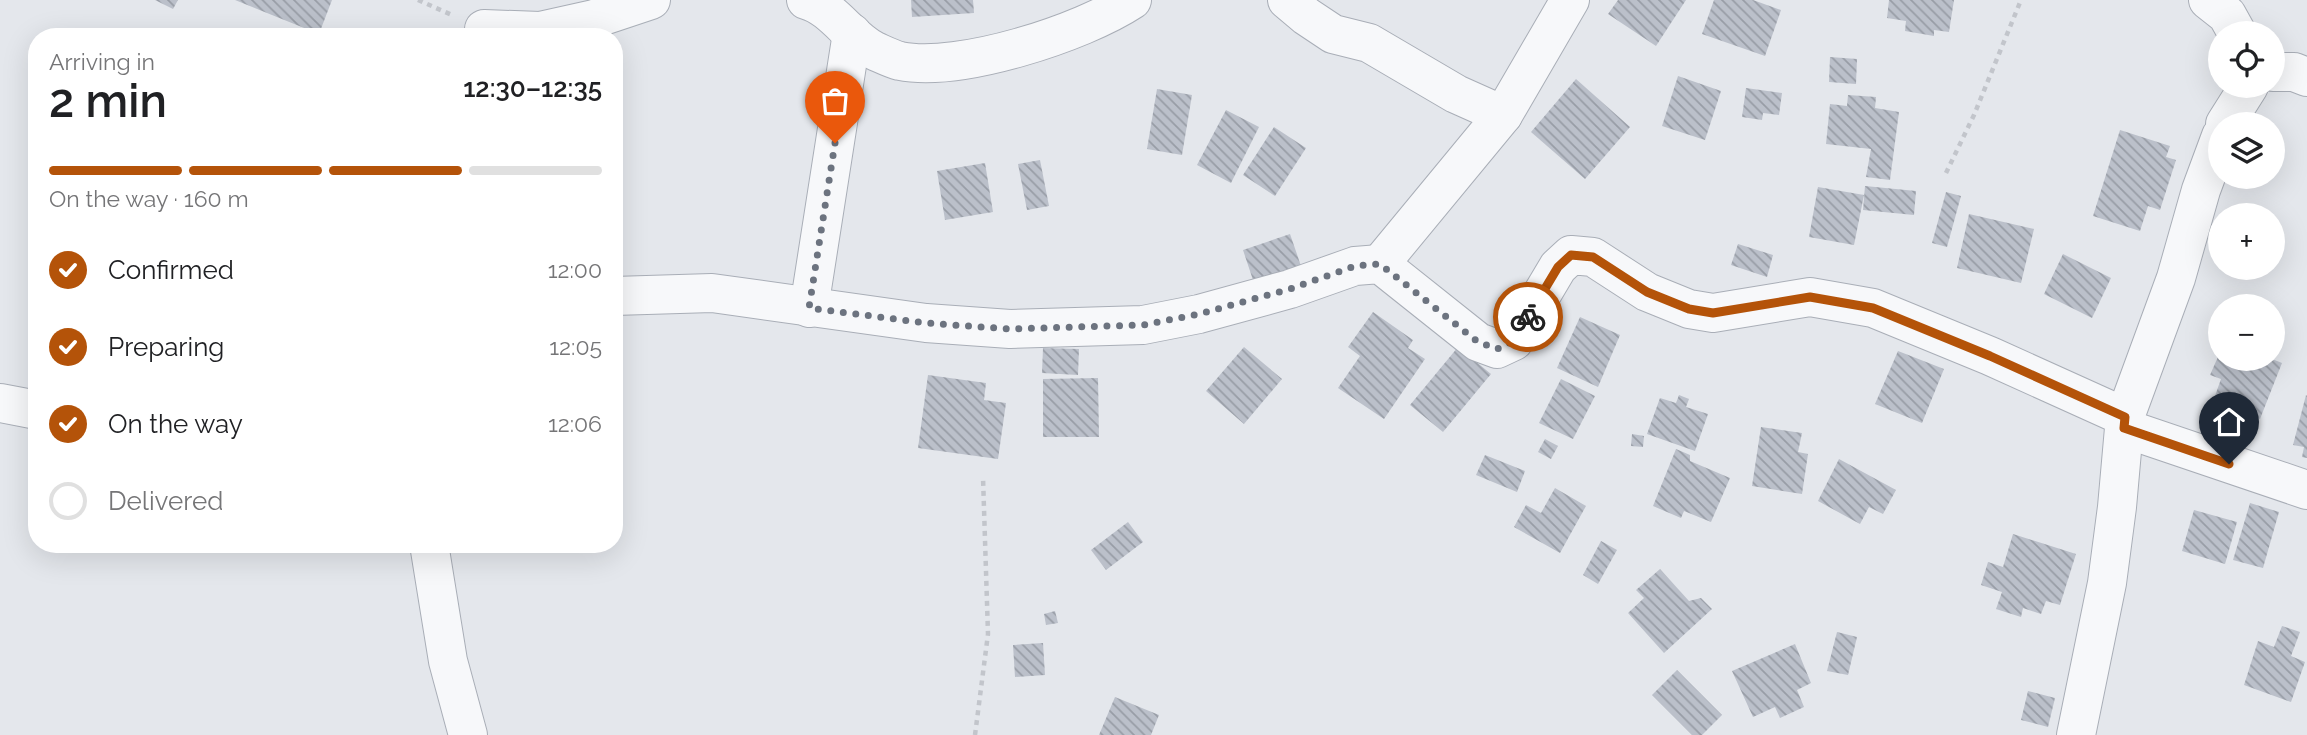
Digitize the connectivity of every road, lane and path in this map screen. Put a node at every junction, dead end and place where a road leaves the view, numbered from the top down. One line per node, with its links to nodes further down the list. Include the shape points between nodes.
1 (651, 0): 11 (street)
2 (806, 0): 12 (street)
3 (1132, 0): 12 (street, via 1061,34 988,55 933,62 899,61 872,50)
4 (1287, 0): 15 (street, via 1334,34 1369,43 1456,94)
5 (1570, 0): 15 (street)
6 (2021, 0): 17 (path)
7 (2208, 0): 8 (street)
8 (2230, 21)
9 (485, 22): 10 (street)
10 (513, 28)
11 (562, 28)
12 (852, 33): 20 (street)
13 (2285, 72): 14 (street)
14 (2307, 77)
15 (1503, 115): 18 (street)
16 (2208, 171): 23 (street)
17 (1946, 173)
18 (1380, 264): 20 (street, via 1355,266 1290,289 1143,325 1010,329); 23 (street, via 1478,342 1497,349 1514,341 1558,267 1571,255 1593,257 1647,292 1689,309 1713,313 1810,297 1873,308 1990,356)
19 (623, 296): 20 (street, via 712,293)
20 (809, 308)
21 (0, 403): 22 (street)
22 (28, 408)
23 (2124, 423): 25 (street); 29 (street, via 2107,583)
24 (983, 477): 28 (path, via 988,634)
25 (2307, 490)
26 (430, 553): 27 (street, via 447,661)
27 (468, 735)
28 (975, 735)
29 (2076, 735)

